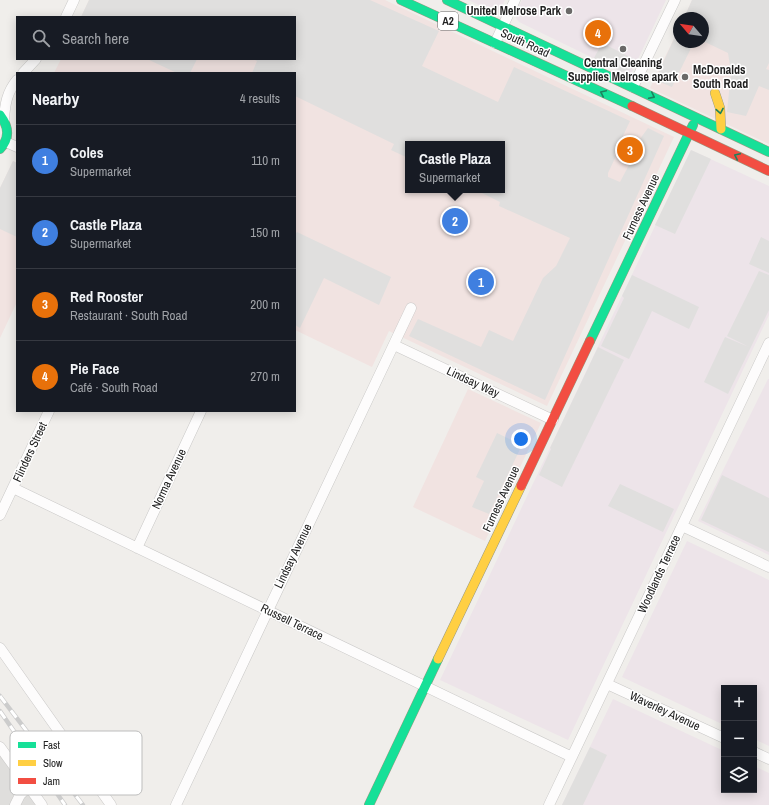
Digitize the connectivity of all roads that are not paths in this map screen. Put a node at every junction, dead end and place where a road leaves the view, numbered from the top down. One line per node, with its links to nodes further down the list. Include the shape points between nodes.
1 (74, 0): 6 (street)
2 (401, 0): 8 (main road, South Road / A2)
3 (447, 0): 7 (main road, South Road / A2)
4 (515, 0): 7 (street)
5 (675, 0): 12 (street)
6 (68, 14)
7 (503, 25): 8 (street); 12 (main road, South Road / A2)
8 (495, 43): 17 (main road, South Road / A2, one-way to 8)
9 (35, 60): 10 (street)
10 (25, 72)
11 (16, 81): 14 (street, via 8,92)
12 (633, 87): 15 (main road, South Road / A2, one-way to 15)
13 (715, 93): 16 (main road, one-way to 16, via 720,108)
14 (2, 117): 18 (main road, via 8,129)
15 (697, 118): 16 (main road, South Road / A2); 17 (main road, Furness Avenue)
16 (721, 129): 20 (main road, South Road / A2)
17 (689, 134): 21 (main road, South Road / A2, one-way to 17); 27 (main road, Furness Avenue)
18 (3, 145): 19 (street)
19 (16, 147)
20 (769, 152)
21 (769, 171)
22 (411, 308): 24 (street, Lindsay Avenue)
23 (769, 344): 31 (street, Woodlands Terrace)
24 (394, 345): 27 (street, Lindsay Way); 34 (street, Lindsay Avenue)
25 (49, 412): 28 (street, Flinders Street)
26 (201, 412): 32 (street, Norma Avenue)
27 (553, 420): 37 (main road, Furness Avenue)
28 (13, 488): 29 (street, Flinders Street); 32 (street, Russell Terrace)
29 (3, 503): 30 (street, Flinders Street)
30 (0, 515)
31 (682, 526): 33 (street); 36 (street, Woodlands Terrace)
32 (137, 548): 34 (street, Russell Terrace)
33 (769, 567)
34 (267, 610): 37 (street, Russell Terrace); 51 (street, Lindsay Avenue)
35 (0, 648): 38 (street)
36 (607, 684): 39 (street, Waverley Avenue); 42 (street, Woodlands Terrace)
37 (425, 687): 42 (street, Russell Terrace); 52 (main road, Furness Avenue)
38 (59, 731)
39 (721, 737)
40 (0, 747): 44 (street)
41 (757, 753): 43 (street)
42 (572, 757): 53 (street, Woodlands Terrace)
43 (769, 759)
44 (10, 760)
45 (20, 795): 48 (street)
46 (35, 795): 49 (street)
47 (104, 795): 50 (street)
48 (15, 805)
49 (42, 805)
50 (111, 805)
51 (176, 805)
52 (369, 805)
53 (549, 805)

